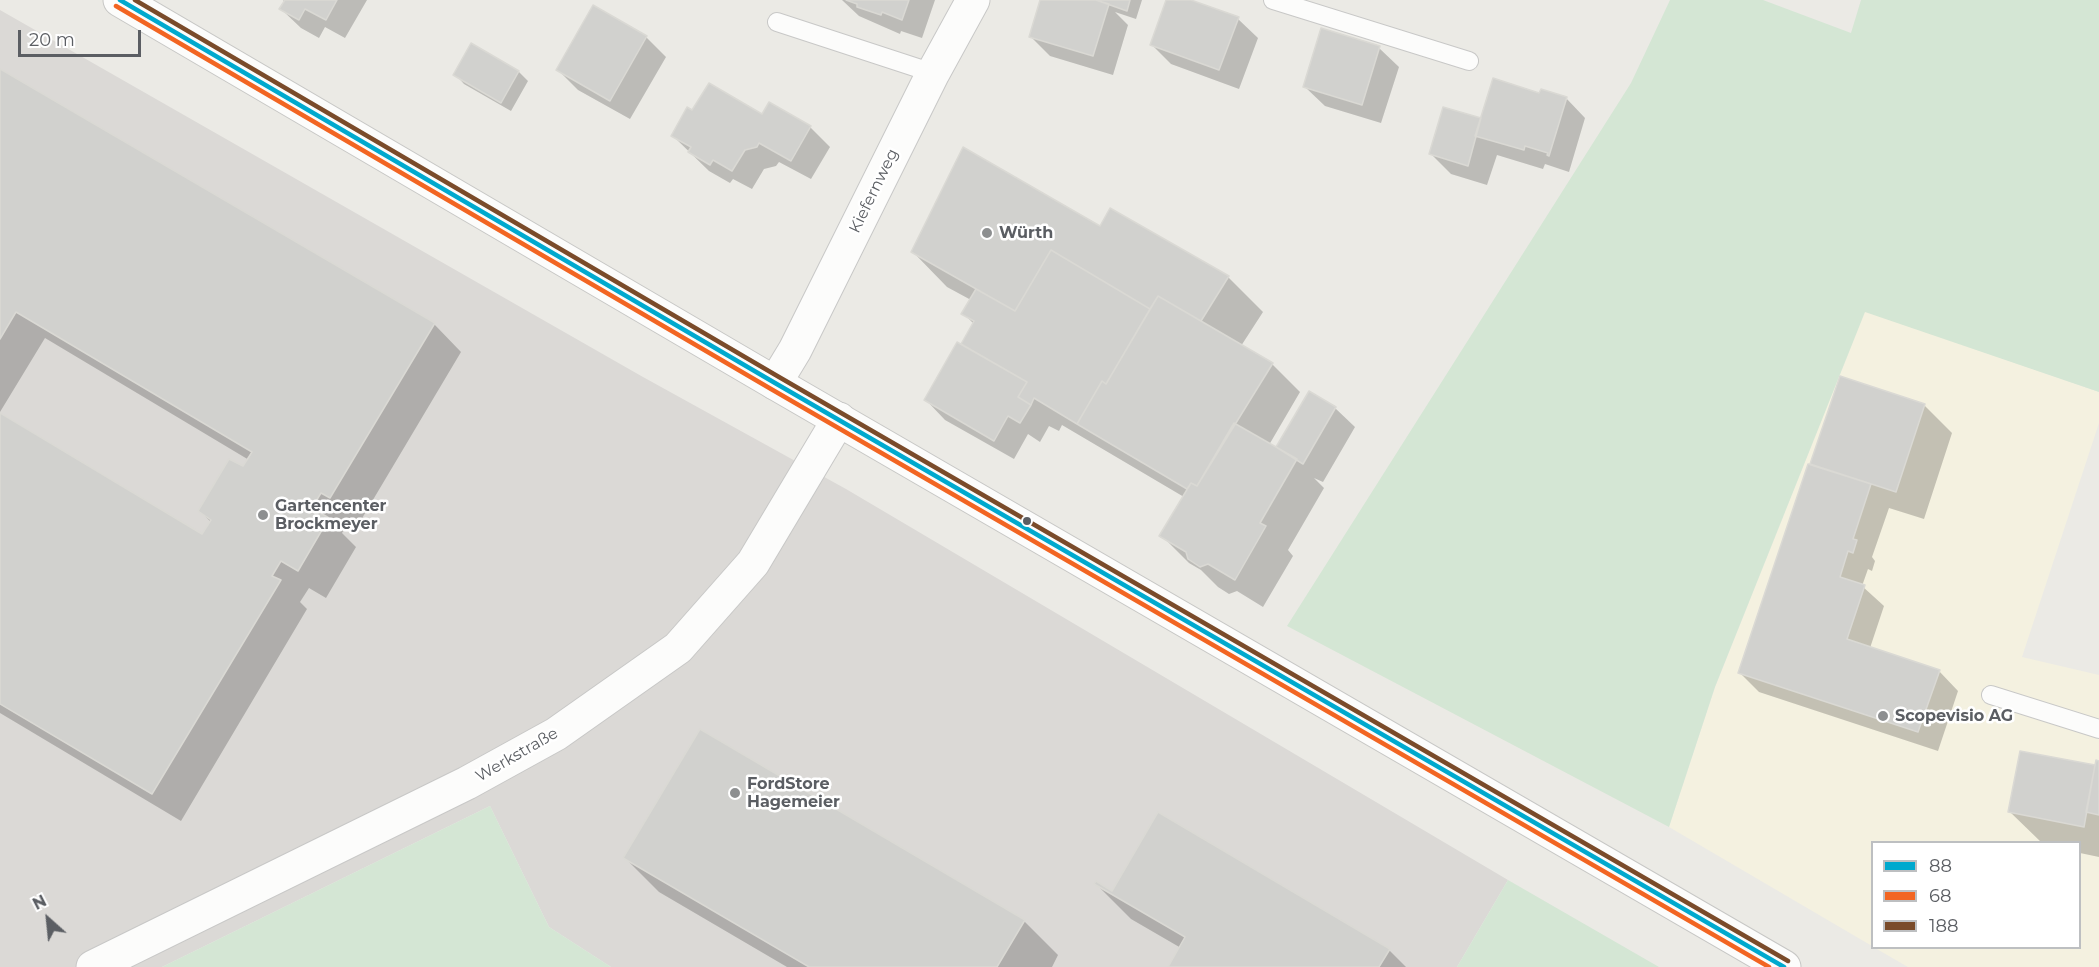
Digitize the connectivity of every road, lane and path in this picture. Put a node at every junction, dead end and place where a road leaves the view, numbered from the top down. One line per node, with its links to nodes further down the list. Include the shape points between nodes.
1 (120, 0): 7 (street)
2 (973, 0): 6 (street, Kiefernweg)
3 (1274, 0): 5 (lane)
4 (777, 22): 6 (lane)
5 (1469, 61)
6 (933, 73): 7 (street, Kiefernweg)
7 (776, 383): 8 (street)
8 (839, 419): 11 (street, Werkstraße, via 753,563 678,648 556,734 467,783); 12 (street)
9 (1991, 695): 10 (lane)
10 (2099, 729)
11 (93, 967)
12 (1784, 967)

